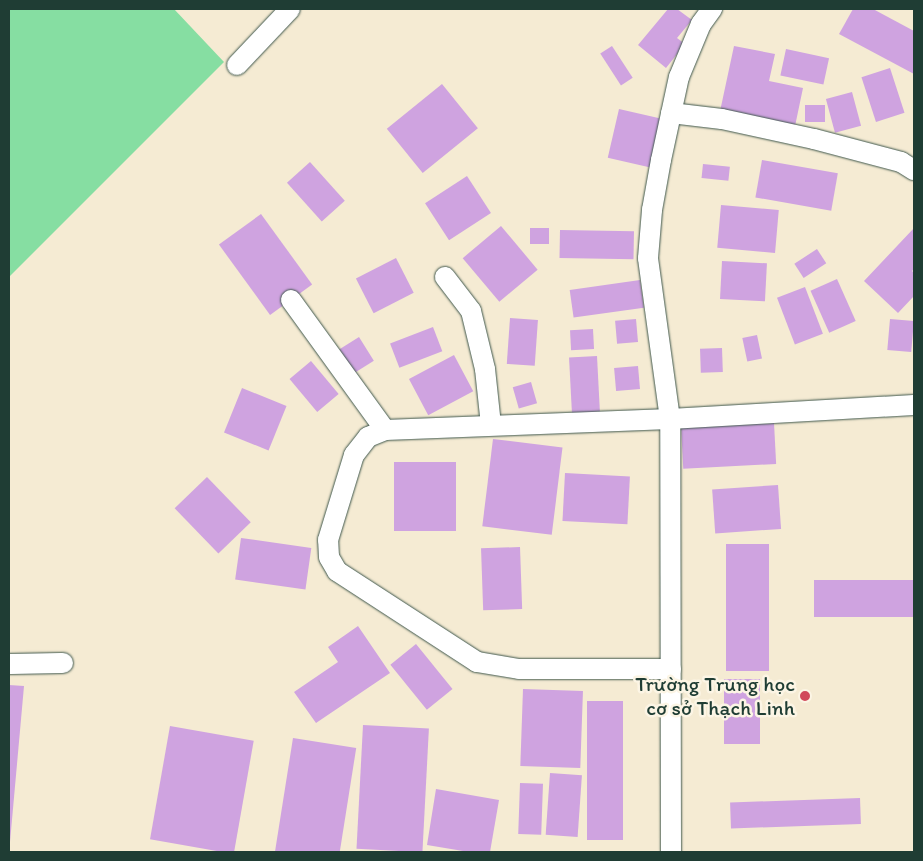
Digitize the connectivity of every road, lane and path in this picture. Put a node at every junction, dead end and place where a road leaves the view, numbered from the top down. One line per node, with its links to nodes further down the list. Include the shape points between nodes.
1 (290, 9): 3 (street)
2 (712, 9): 4 (street, via 700,24 691,46)
3 (237, 66)
4 (671, 113): 5 (street, via 722,119 814,139 901,162); 9 (street, via 654,202 648,258)
5 (914, 170)
6 (446, 277): 10 (street, via 471,311 485,369)
7 (291, 300): 11 (street)
8 (914, 405): 9 (street)
9 (670, 420): 10 (street); 14 (street)
10 (491, 425): 11 (street)
11 (385, 430): 14 (street, via 368,437 354,455 328,540 329,557 337,571 477,662 519,668)
12 (63, 663): 13 (street)
13 (9, 664)
14 (671, 669): 15 (street)
15 (671, 852)

